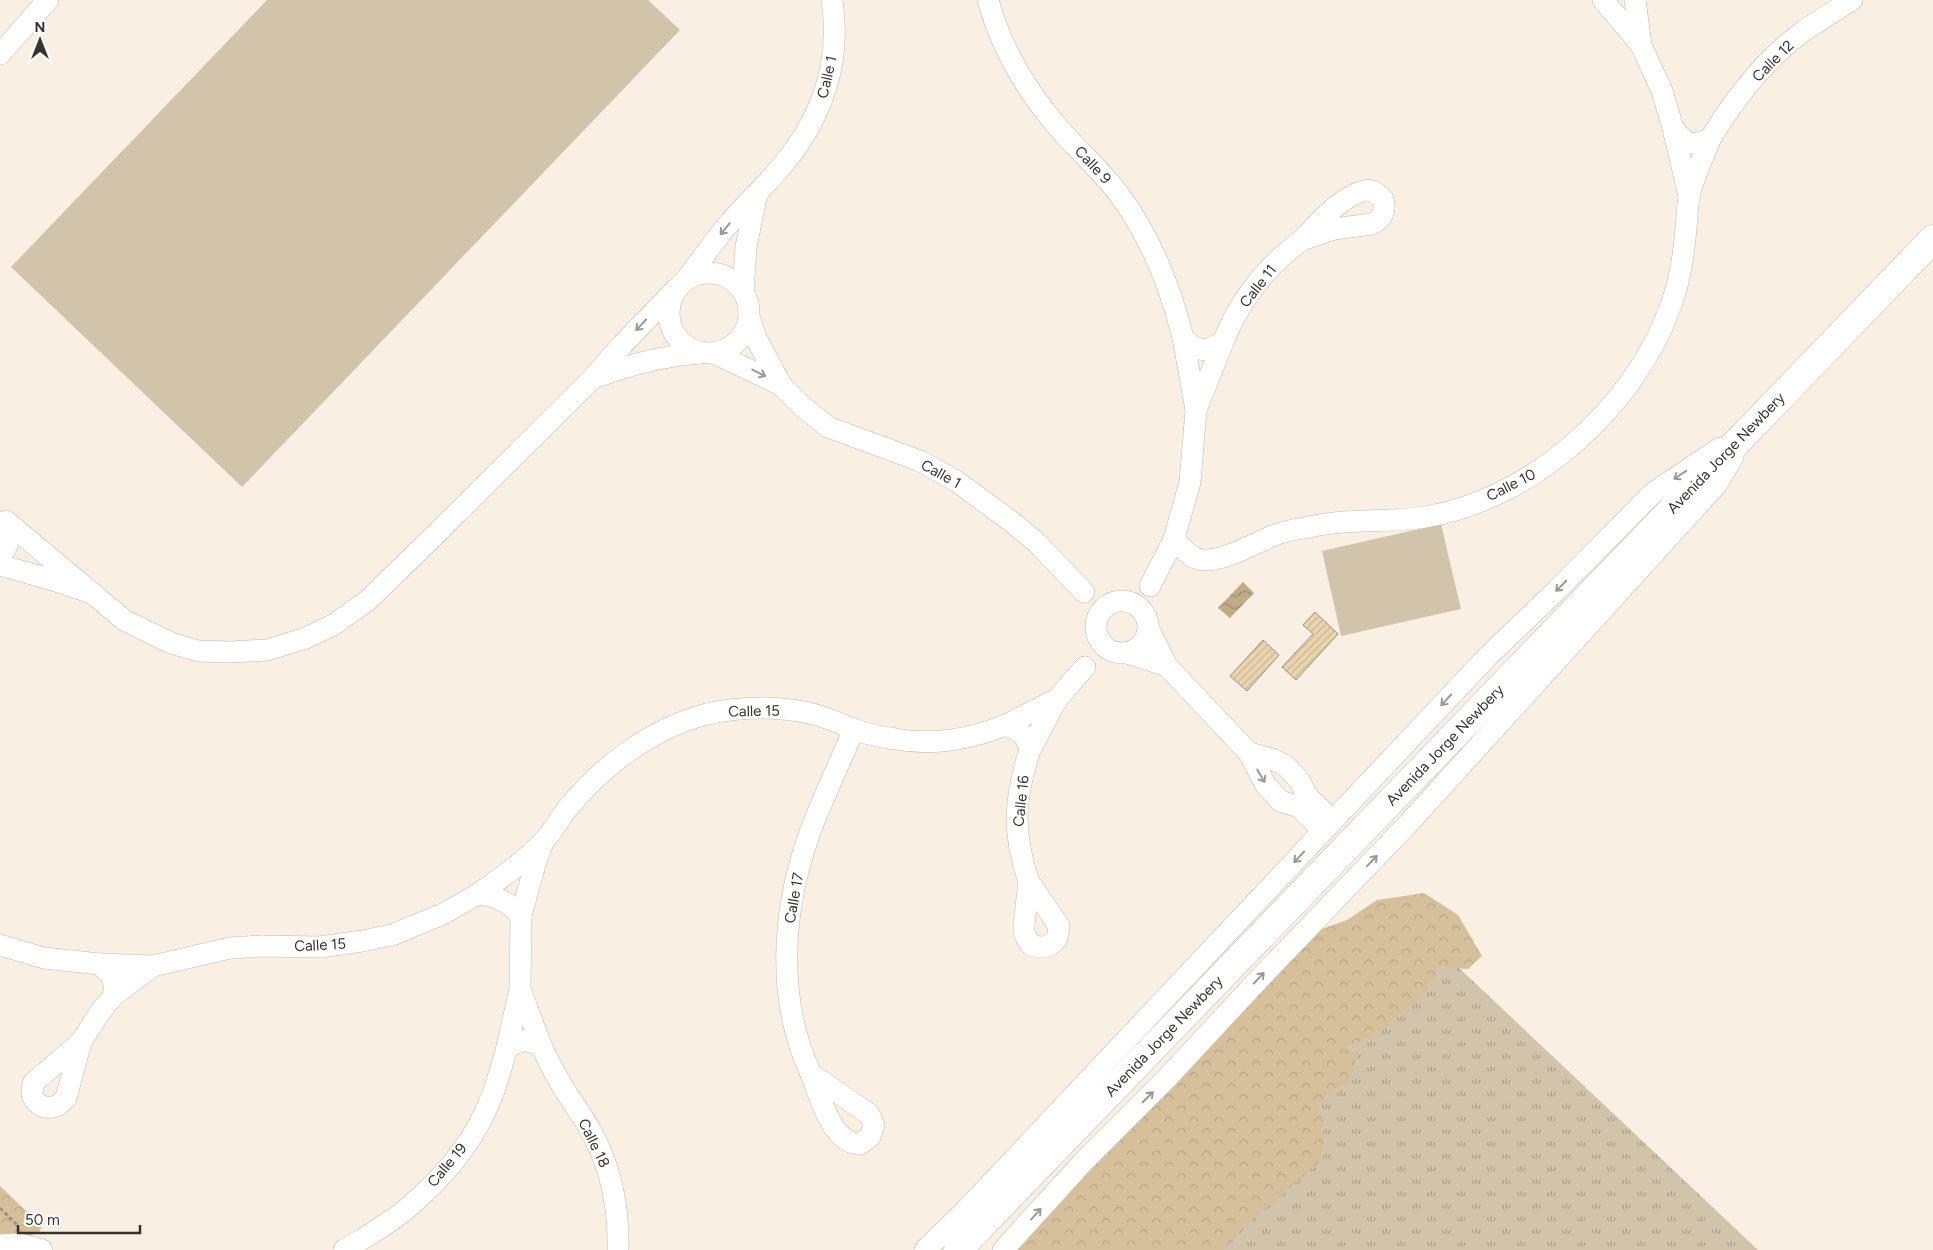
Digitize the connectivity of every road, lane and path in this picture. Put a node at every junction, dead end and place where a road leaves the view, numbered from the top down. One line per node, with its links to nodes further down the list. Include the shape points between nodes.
1 (48, 0): 8 (street)
2 (832, 0): 11 (street, Calle 1, via 834,51 826,91 793,152)
3 (988, 0): 18 (street, Calle 9, via 1012,62 1035,99 1106,178 1143,230 1168,284)
4 (1604, 0): 7 (street)
5 (1635, 0): 7 (street)
6 (1852, 0): 10 (street, Calle 12, via 1782,48 1739,96)
7 (1641, 45): 9 (street, via 1662,91)
8 (0, 54)
9 (1673, 128): 10 (street, via 1682,138 1697,145); 12 (street)
10 (1710, 139): 12 (street, Calle 12)
11 (757, 192): 15 (street, Calle 1, one-way to 15); 16 (street, via 746,247)
12 (1689, 196): 26 (street, Calle 10, via 1677,284 1665,320 1649,352 1618,398 1593,426 1544,467 1512,486 1447,512 1392,520 1324,523 1277,534 1216,559 1197,559)
13 (1302, 240): 19 (street, Calle 11, via 1261,278 1231,323)
14 (1933, 240): 24 (main road, Avenida Jorge Newbery)
15 (680, 286): 16 (street, via 696,275 710,273 723,275); 20 (street, via 670,302 668,316 671,329 689,348); 21 (street, Calle 1, one-way to 21)
16 (743, 292): 17 (street)
17 (749, 318): 20 (street, via 738,341 727,349); 22 (street)
18 (1183, 338): 19 (street, via 1191,346 1208,350); 23 (street, Calle 9)
19 (1224, 340): 23 (street, Calle 11)
20 (708, 353): 21 (street, via 636,362); 22 (street, one-way to 22)
21 (593, 378): 31 (street, Calle 1, via 367,601 333,625 306,638 267,650 198,651 171,643 124,620)
22 (781, 385): 30 (street, Calle 1, via 828,427 920,461 956,481 1037,543)
23 (1196, 410): 26 (street, via 1190,482)
24 (1750, 429): 44 (street, one-way to 44, via 1653,493 1488,656); 63 (main road, Avenida Jorge Newbery); 64 (street, one-way to 24, via 1084,1161 1408,824 1543,676 1716,484)
25 (3, 518): 27 (street, via 9,540); 31 (street, Calle 1)
26 (1174, 539): 29 (street)
27 (0, 556)
28 (0, 565): 31 (street)
29 (1150, 586): 32 (street); 33 (street)
30 (1084, 592): 32 (street); 34 (street)
31 (92, 593)
32 (1121, 601): 33 (street, via 1137,605); 34 (street, via 1105,607)
33 (1149, 626): 35 (street, via 1139,647); 36 (street)
34 (1096, 628): 35 (street, via 1098,638 1107,648); 37 (street)
35 (1124, 653): 36 (street); 37 (street)
36 (1167, 666): 42 (street)
37 (1085, 667): 38 (street)
38 (1057, 699): 39 (street, Calle 15); 41 (street, Calle 16)
39 (1006, 725): 40 (street, Calle 15, via 978,736 939,742 897,740); 41 (street, via 1024,735)
40 (854, 729): 45 (street, Calle 15, via 819,716 775,709 748,709 696,718 647,740 609,765 568,808); 57 (street, Calle 17, via 809,835 789,916 786,948 789,999)
41 (1030, 750): 46 (street, Calle 16, via 1016,816)
42 (1250, 753): 43 (street, via 1286,766); 43 (street, one-way to 43, via 1265,784 1280,801)
43 (1302, 795): 44 (street)
44 (1328, 826): 62 (street, one-way to 62)
45 (544, 841): 47 (street, Calle 15); 48 (street)
46 (1029, 882)
47 (478, 894): 48 (street, via 502,898); 51 (street, Calle 15, via 416,925 362,941 320,947 230,948)
48 (521, 916): 52 (street)
49 (0, 945): 50 (street, via 44,958)
50 (99, 964): 51 (street); 53 (street, via 114,980)
51 (153, 966): 53 (street)
52 (520, 989): 55 (street, Calle 18); 56 (street, Calle 19)
53 (113, 996): 54 (street)
54 (81, 1042)
55 (541, 1045): 56 (street, via 524,1040); 61 (street, Calle 18, via 562,1087 593,1134 607,1166 617,1210)
56 (507, 1046): 60 (street, Calle 19, via 486,1112 458,1155 411,1205)
57 (811, 1074)
58 (0, 1245): 59 (street, via 19,1244)
59 (42, 1250)
60 (344, 1250)
61 (618, 1250)
62 (925, 1250)
63 (958, 1250)
64 (1003, 1250)

